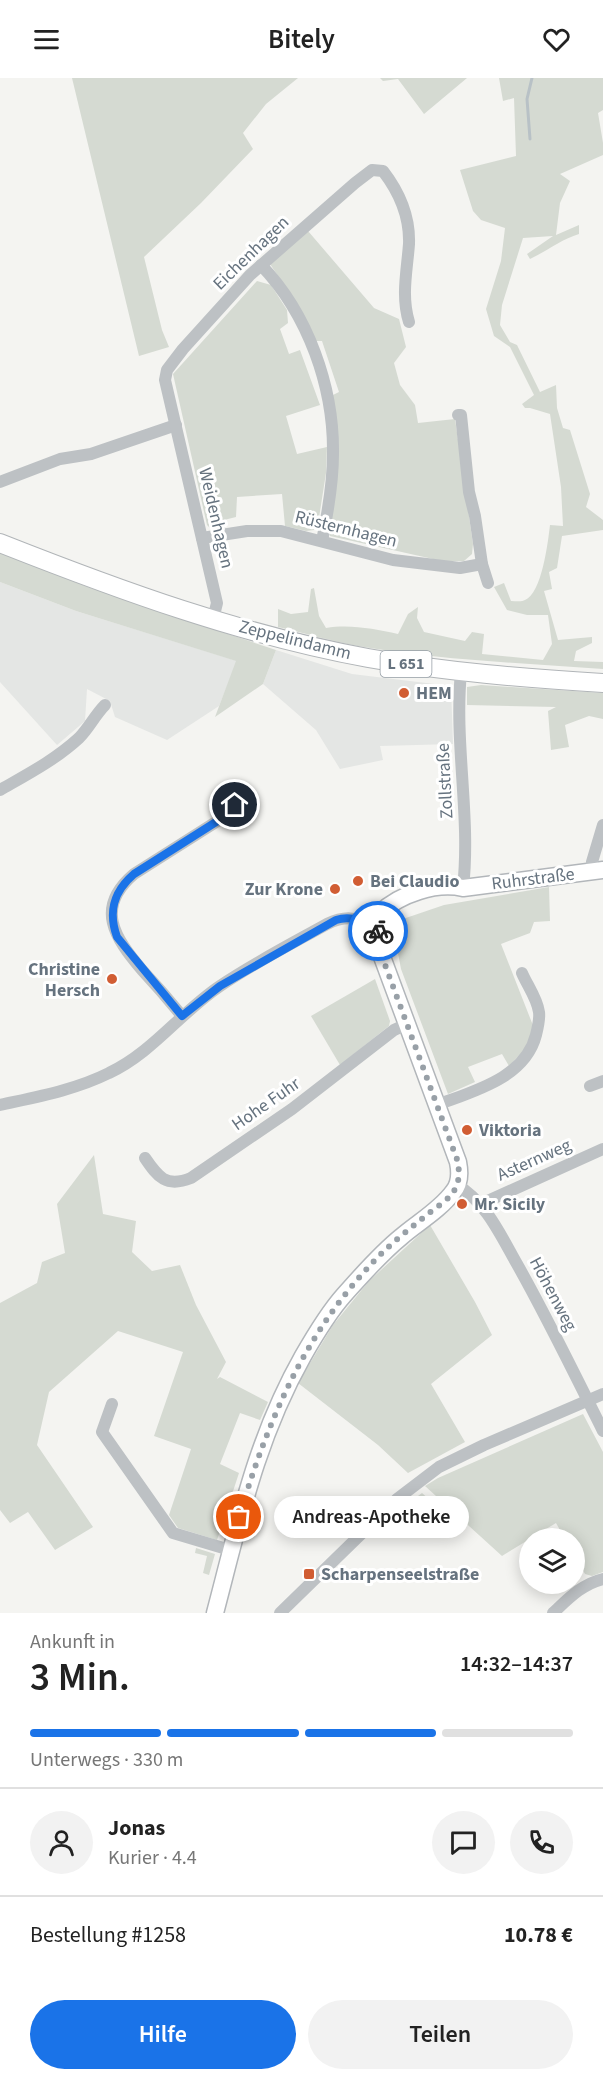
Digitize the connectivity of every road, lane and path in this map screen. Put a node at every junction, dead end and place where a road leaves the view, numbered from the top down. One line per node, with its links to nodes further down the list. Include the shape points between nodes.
1 (261, 265): 2 (street, Eichenhagen, via 355,183 372,170 383,171 396,189 408,224 404,296); 3 (street, Eichenhagen); 8 (street, via 291,304 307,335 329,405 332,474)
2 (409, 322)
3 (166, 372): 5 (street, Weidenhagen)
4 (458, 415): 10 (street)
5 (176, 425): 6 (street, via 91,454 60,459); 7 (street, Weidenhagen)
6 (0, 482)
7 (202, 538): 8 (street, Rüsternhagen, via 265,530); 12 (street, Weidenhagen, via 217,603)
8 (322, 541): 10 (street, Rüsternhagen, via 431,566 460,568)
9 (0, 543): 12 (main road, Zeppelindamm / L 651)
10 (482, 564): 11 (street)
11 (488, 583)
12 (213, 619): 13 (main road, Zeppelindamm / L 651, via 366,658)
13 (461, 672): 14 (main road, Zeppelindamm / L 651); 20 (street, Zollstraße, via 459,708 466,850)
14 (603, 683)
15 (105, 705): 16 (street, via 68,747)
16 (0, 790)
17 (244, 794): 23 (street, via 227,815 134,874 115,896 112,916 117,937)
18 (603, 825): 19 (street, via 592,862)
19 (598, 871): 20 (street, Ruhrstraße)
20 (463, 888): 21 (street, Ruhrstraße, via 450,885 402,897 380,913)
21 (379, 926): 23 (street, via 355,918 336,920 220,986); 24 (street, via 381,954)
22 (522, 973): 28 (street, via 539,1014 536,1037 528,1054 507,1074)
23 (182, 1016): 27 (street, via 112,1072 62,1090)
24 (407, 1024): 28 (street); 30 (street, Hohe Fuhr, via 190,1178 165,1180)
25 (603, 1081): 26 (street)
26 (590, 1086)
27 (0, 1105)
28 (437, 1105): 31 (street, via 458,1162)
29 (603, 1149): 32 (street, Asternweg)
30 (146, 1158)
31 (457, 1185): 32 (street, Höhenweg); 37 (street, via 442,1203 380,1255 321,1326 272,1419)
32 (481, 1204): 34 (street, Höhenweg, via 543,1311)
33 (603, 1394): 34 (street)
34 (588, 1401): 36 (street, Höhenweg); 40 (street, via 484,1444 433,1471 397,1498)
35 (112, 1404): 37 (street, via 102,1432 173,1533)
36 (603, 1431)
37 (230, 1550): 39 (street)
38 (603, 1579): 41 (street, via 580,1589)
39 (215, 1613)
40 (280, 1613)
41 (553, 1613)

